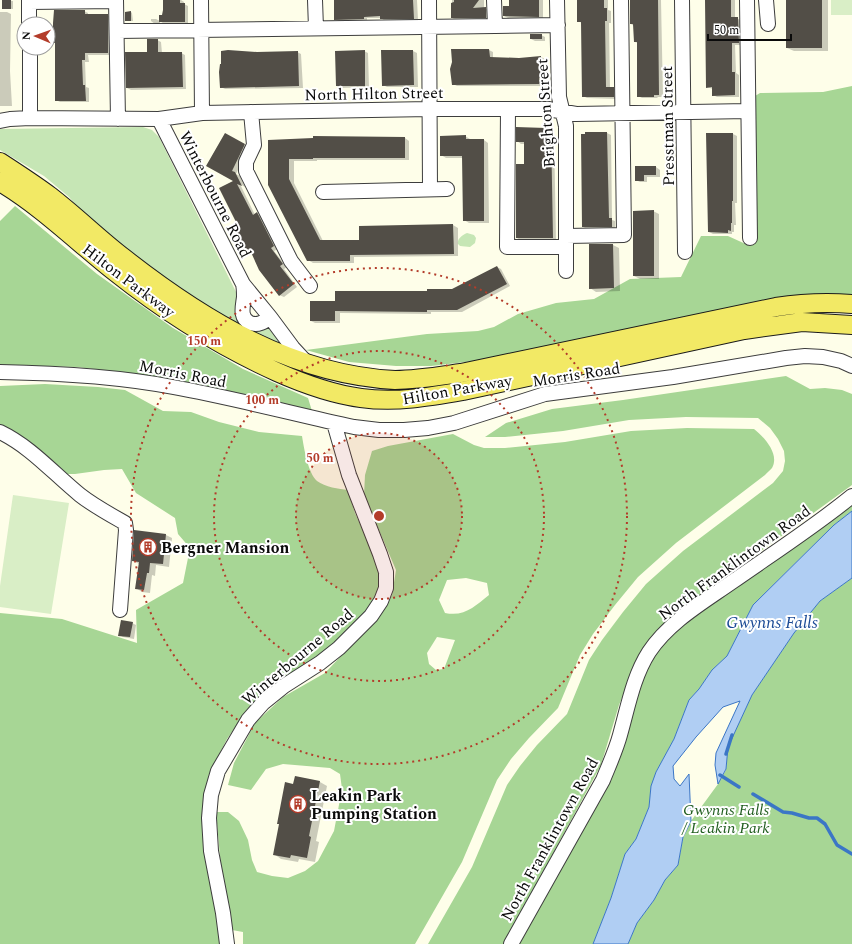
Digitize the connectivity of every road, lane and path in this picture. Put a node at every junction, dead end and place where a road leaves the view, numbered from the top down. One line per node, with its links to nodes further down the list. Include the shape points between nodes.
1 (201, 0): 18 (street)
2 (316, 0): 17 (street)
3 (429, 0): 15 (street)
4 (494, 0): 16 (street)
5 (557, 0): 14 (street, Brighton Street)
6 (621, 0): 28 (street)
7 (682, 0): 26 (street, Presstman Street)
8 (747, 0): 23 (street)
9 (766, 0): 13 (street)
10 (29, 1): 11 (street); 12 (street)
11 (116, 1): 19 (street)
12 (29, 16)
13 (768, 24)
14 (558, 25): 16 (street); 25 (street, Brighton Street, via 558,97)
15 (429, 26): 16 (street); 17 (street); 21 (street)
16 (495, 26)
17 (316, 28): 18 (street)
18 (201, 29): 19 (street); 27 (street)
19 (116, 31): 30 (street)
20 (30, 56): 29 (street)
21 (430, 109): 22 (street, North Hilton Street); 24 (street, North Hilton Street); 35 (street)
22 (508, 109): 25 (street, North Hilton Street, via 548,109); 39 (street, via 508,247)
23 (748, 111): 26 (street, North Hilton Street); 38 (street)
24 (251, 112): 27 (street, North Hilton Street); 43 (street, via 254,145 246,162 246,171 291,261)
25 (562, 112): 28 (street, North Hilton Street); 39 (street, Brighton Street, via 566,126)
26 (683, 112): 28 (street, North Hilton Street); 40 (street, Presstman Street)
27 (202, 113): 31 (street, North Hilton Street)
28 (623, 114): 39 (street, via 624,235)
29 (30, 118): 30 (street, North Hilton Street); 32 (street, North Hilton Street)
30 (118, 119): 31 (street, North Hilton Street)
31 (159, 119): 42 (street, Winterbourne Road)
32 (0, 121)
33 (0, 162): 47 (main road, Hilton Parkway, via 51,197 124,259 191,307 266,348)
34 (0, 182): 46 (main road, Hilton Parkway, via 42,211 146,297 258,364 342,395 394,400 426,398 744,330 802,322)
35 (430, 189): 36 (street); 37 (street)
36 (447, 189)
37 (323, 192)
38 (750, 238)
39 (566, 242): 41 (street, Brighton Street)
40 (685, 252)
41 (566, 271)
42 (243, 284): 45 (street, Winterbourne Road); 45 (street, Winterbourne Road, via 242,311 247,321 257,324)
43 (310, 286)
44 (852, 304): 47 (main road, Hilton Parkway, via 802,303 776,307 423,379 396,380 350,375)
45 (270, 317): 47 (street, Winterbourne Road, via 293,348)
46 (852, 325)
47 (310, 365)
48 (852, 366): 50 (street, Morris Road, via 823,357 786,358 673,377 545,394 454,423 428,428 379,430)
49 (0, 372): 50 (street, Morris Road, via 112,378 160,385)
50 (334, 423): 54 (street, Winterbourne Road, via 349,476 386,572 386,588 371,616 339,648 263,703 248,720 218,771 211,795 209,818 211,851)
51 (0, 432): 53 (street, via 37,456 90,502 125,523)
52 (852, 496): 55 (street, North Franklintown Road, via 833,512 680,618 658,640 640,667 620,736 602,780)
53 (120, 610)
54 (227, 944)
55 (511, 944)

